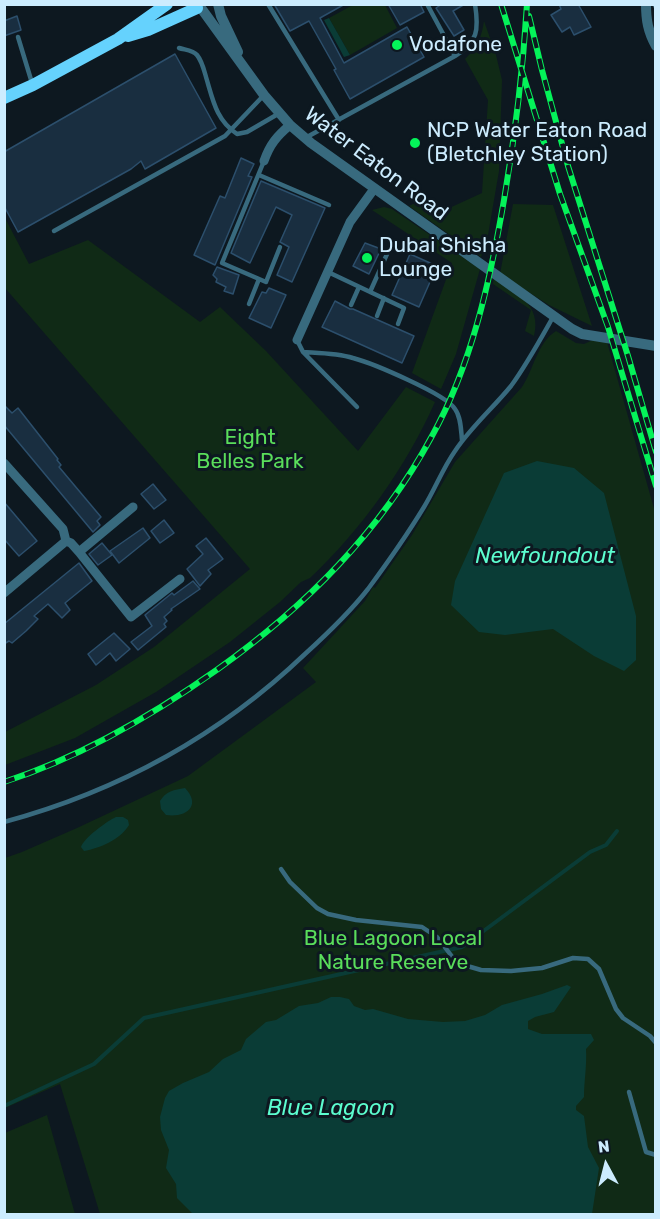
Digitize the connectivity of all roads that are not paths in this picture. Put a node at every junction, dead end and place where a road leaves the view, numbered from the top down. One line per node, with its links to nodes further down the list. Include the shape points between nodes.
1 (167, 4): 9 (main road)
2 (218, 4): 13 (street, Water Eaton Road)
3 (268, 4): 18 (lane)
4 (427, 4): 12 (lane)
5 (475, 4): 12 (lane, via 475,37 466,50)
6 (646, 4): 10 (street, via 649,34)
7 (199, 6): 9 (main road); 13 (street, Water Eaton Road)
8 (18, 37): 14 (lane)
9 (118, 39): 14 (main road)
10 (656, 46)
11 (179, 48): 20 (lane, via 198,56 217,113)
12 (455, 56): 18 (lane)
13 (248, 71): 15 (street, Water Eaton Road)
14 (33, 85): 16 (main road)
15 (264, 95): 17 (street, Water Eaton Road); 20 (lane)
16 (4, 98)
17 (279, 113): 19 (street, Water Eaton Road); 20 (lane, via 247,132 237,134)
18 (339, 120): 21 (lane)
19 (290, 125): 21 (street, Water Eaton Road); 22 (street, via 269,146)
20 (231, 130): 26 (lane)
21 (304, 138): 24 (street, Water Eaton Road)
22 (264, 160): 23 (lane)
23 (259, 175): 25 (lane); 30 (lane, via 222,262)
24 (374, 189): 29 (street, via 350,222); 37 (street, Water Eaton Road)
25 (329, 205)
26 (54, 231)
27 (280, 247): 30 (lane, via 266,282)
28 (387, 254): 32 (lane)
29 (328, 272): 31 (lane); 39 (street)
30 (259, 279): 34 (lane)
31 (359, 287): 32 (lane); 35 (lane)
32 (370, 292): 33 (lane)
33 (384, 298): 36 (lane); 38 (lane, via 404,308)
34 (249, 304)
35 (351, 305)
36 (377, 316)
37 (553, 316): 40 (street, Water Eaton Road, via 582,334); 43 (lane, via 513,383)
38 (398, 324)
39 (297, 340): 41 (lane)
40 (656, 346)
41 (303, 352): 42 (lane); 43 (lane, via 353,358 450,402 458,414)
42 (357, 407)
43 (462, 440): 50 (lane, via 404,539 366,591 275,683 214,728 147,768 89,795)
44 (4, 463): 46 (street, via 63,529)
45 (133, 507): 47 (street)
46 (66, 541): 47 (street); 49 (street)
47 (79, 552): 48 (street, via 130,617)
48 (180, 579)
49 (4, 593)
50 (4, 822)
51 (281, 869): 52 (lane, via 317,908 328,914 422,927 437,937 457,963 481,970 511,971 542,968 573,958 588,959 599,969 623,1018)
52 (656, 1043)
53 (629, 1092): 54 (lane, via 646,1152)
54 (656, 1155)

